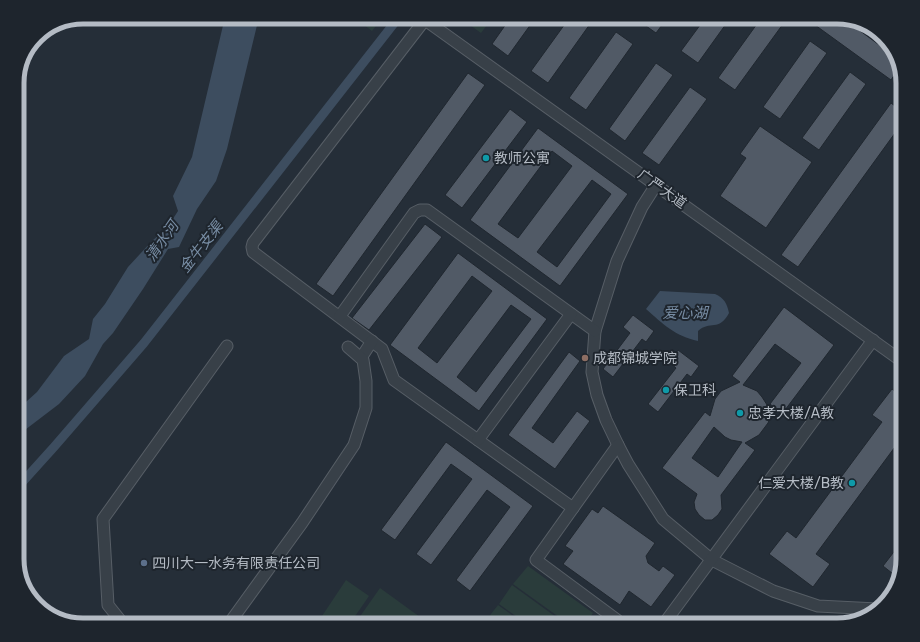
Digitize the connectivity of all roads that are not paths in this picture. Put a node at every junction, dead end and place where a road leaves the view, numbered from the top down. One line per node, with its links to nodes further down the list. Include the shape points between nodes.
1 (419, 24): 5 (street, via 253,242 253,252)
2 (432, 24): 3 (street, 广严大道)
3 (656, 185): 6 (street, via 642,207 617,261); 7 (street, 广严大道)
4 (570, 314): 5 (street, via 427,210 420,210 414,213); 6 (street); 13 (street)
5 (340, 316): 8 (street)
6 (595, 331): 14 (street, via 592,372 597,395)
7 (873, 340): 11 (street, 广严大道); 16 (street)
8 (372, 341): 12 (street); 13 (street, via 382,349 394,380)
9 (227, 346): 18 (street, via 103,519 108,605)
10 (348, 346): 12 (street)
11 (896, 357)
12 (361, 358): 19 (street, via 366,381 366,408 354,445 302,523)
13 (478, 440): 15 (street)
14 (618, 445): 15 (street); 16 (street, via 663,519)
15 (573, 508): 20 (street, via 536,560)
16 (712, 560): 17 (street, via 773,591 818,606); 21 (street)
17 (869, 609)
18 (118, 618)
19 (233, 618)
20 (614, 618)
21 (668, 618)

